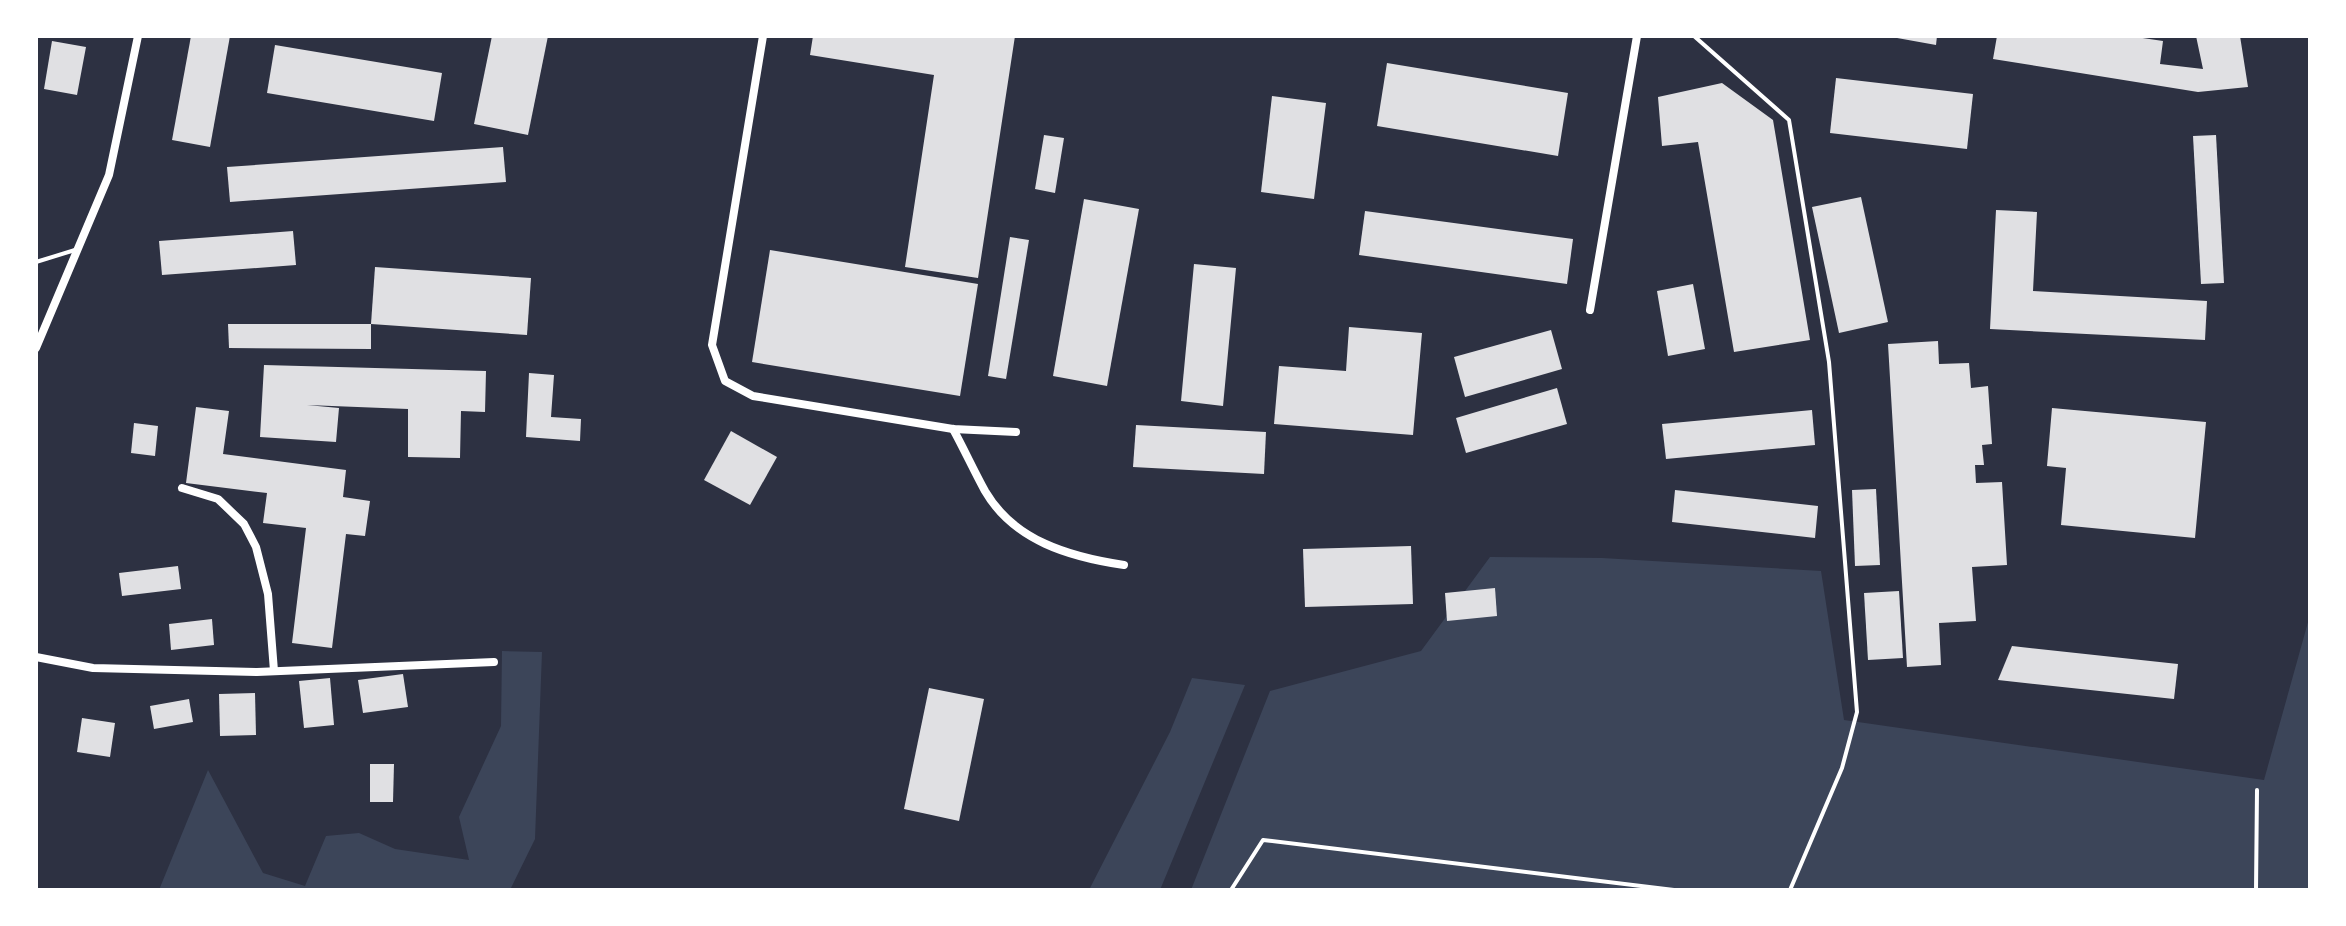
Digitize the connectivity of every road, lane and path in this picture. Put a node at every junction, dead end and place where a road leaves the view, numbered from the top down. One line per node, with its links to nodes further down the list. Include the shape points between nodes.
1 (138, 36): 5 (street, via 109,175)
2 (763, 36): 9 (street, via 712,345 725,381 753,396)
3 (1637, 36): 7 (street)
4 (1694, 36): 19 (lane, via 1789,120 1829,362 1857,712 1842,768)
5 (78, 249): 6 (lane); 8 (street)
6 (36, 262)
7 (1590, 310)
8 (36, 348)
9 (953, 429): 10 (street); 12 (street, via 986,493 1019,530 1088,560)
10 (1016, 432)
11 (182, 488): 15 (street, via 218,499 244,524 256,547 268,594)
12 (1124, 565)
13 (36, 657): 15 (street, via 93,668)
14 (494, 662): 15 (street)
15 (274, 671)
16 (2257, 790): 20 (lane)
17 (1231, 890): 18 (lane, via 1263,840)
18 (1674, 890)
19 (1790, 890)
20 (2256, 890)

